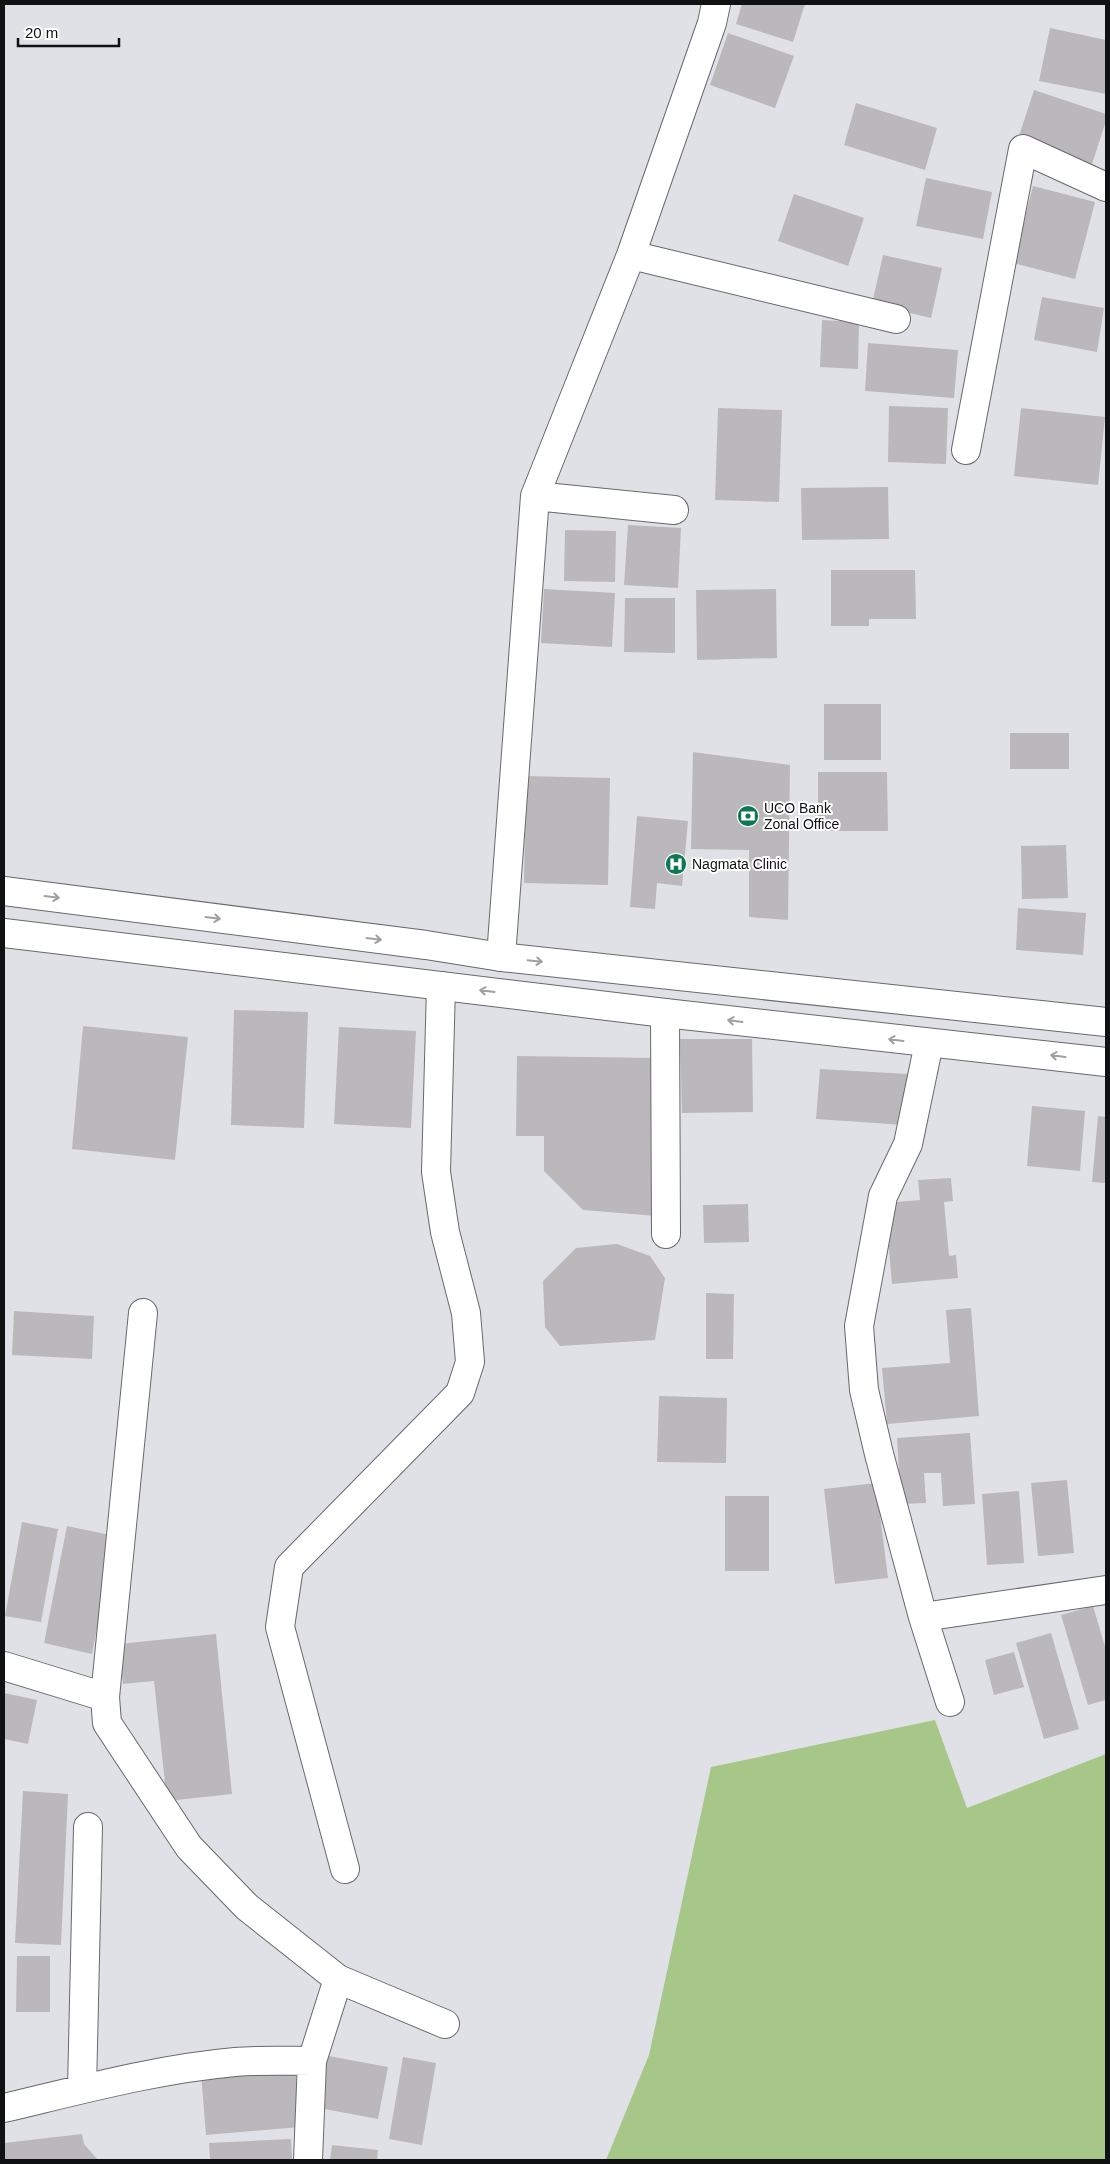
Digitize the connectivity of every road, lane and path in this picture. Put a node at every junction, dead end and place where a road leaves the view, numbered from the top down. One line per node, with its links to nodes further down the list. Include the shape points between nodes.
1 (716, 4): 3 (street)
2 (1106, 187): 5 (street, via 1023,149)
3 (631, 255): 4 (street); 6 (street)
4 (896, 319)
5 (966, 450)
6 (534, 496): 7 (street); 10 (street)
7 (674, 510)
8 (4, 891): 10 (street, one-way to 10)
9 (4, 933): 11 (street)
10 (501, 957): 13 (street, one-way to 13)
11 (442, 986): 12 (street, one-way to 11); 24 (street, via 436,1172 445,1232 466,1313 470,1362 460,1393 289,1567 280,1627)
12 (665, 1012): 14 (street, one-way to 12); 16 (street)
13 (1106, 1022)
14 (929, 1043): 15 (street, one-way to 14); 19 (street, via 908,1144 883,1196 859,1326 864,1390 878,1454)
15 (1106, 1062)
16 (666, 1234)
17 (143, 1313): 21 (street)
18 (1106, 1590): 19 (street)
19 (923, 1617): 22 (street)
20 (4, 1666): 21 (street)
21 (105, 1697): 25 (street, via 108,1723 189,1847 247,1908)
22 (950, 1702)
23 (88, 1827): 28 (street)
24 (345, 1869)
25 (338, 1979): 26 (street); 27 (street)
26 (445, 2024)
27 (312, 2061): 28 (street, via 236,2062); 30 (street)
28 (82, 2089): 29 (street)
29 (4, 2108)
30 (308, 2160)

